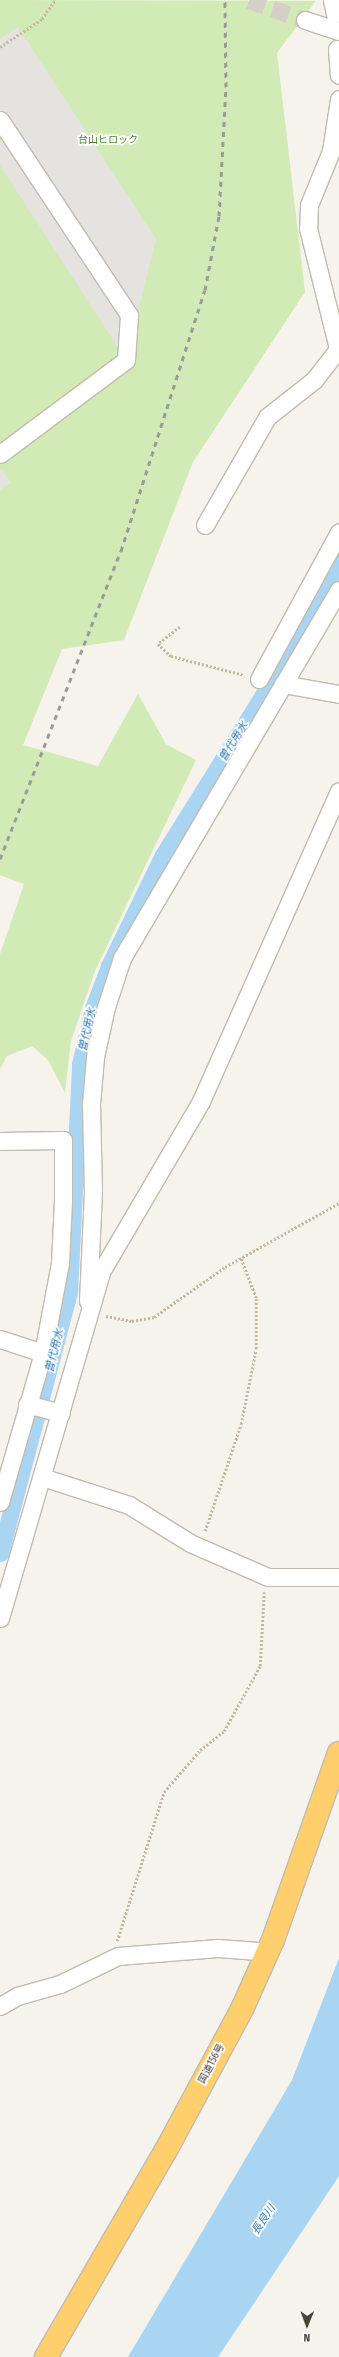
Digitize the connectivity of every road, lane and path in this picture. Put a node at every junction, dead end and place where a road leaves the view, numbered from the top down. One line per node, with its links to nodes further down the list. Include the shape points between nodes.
1 (55, 0): 4 (path, via 42,19)
2 (305, 20): 3 (street)
3 (339, 31)
4 (0, 47)
5 (337, 49): 6 (street)
6 (339, 76)
7 (339, 99): 9 (street, via 331,151 309,205 308,228)
8 (0, 120): 10 (street, via 129,315 126,360)
9 (339, 351): 11 (street, via 314,380 267,418)
10 (0, 454)
11 (205, 525)
12 (339, 532): 15 (street)
13 (339, 590): 16 (street)
14 (180, 627): 15 (path, via 158,644 171,656)
15 (259, 679)
16 (284, 684): 17 (street); 22 (street, via 132,938 106,1007 95,1057 91,1104 93,1192 86,1287)
17 (339, 694)
18 (339, 791): 22 (street, via 200,1101 102,1270)
19 (0, 1141): 24 (street, via 63,1140 60,1263)
20 (339, 1203): 21 (path)
21 (241, 1259): 22 (path, via 225,1266 154,1316 125,1320); 28 (path, via 256,1298 256,1349 242,1424)
22 (88, 1309): 25 (street)
23 (0, 1339): 24 (street)
24 (43, 1353): 25 (street)
25 (43, 1408): 26 (street); 27 (street)
26 (42, 1477): 28 (street, via 129,1505); 31 (street)
27 (0, 1502)
28 (200, 1547): 29 (street)
29 (264, 1576): 30 (street); 34 (path, via 260,1666 224,1731 200,1750 164,1792 116,1936)
30 (339, 1577)
31 (1, 1608)
32 (339, 1753): 33 (highway, 国道156号)
33 (266, 1955): 34 (street, via 258,1951 218,1948); 36 (highway, 国道156号, via 243,2006 165,2152)
34 (118, 1956): 35 (street, via 60,1984 17,1996)
35 (0, 2006)
36 (46, 2357)

